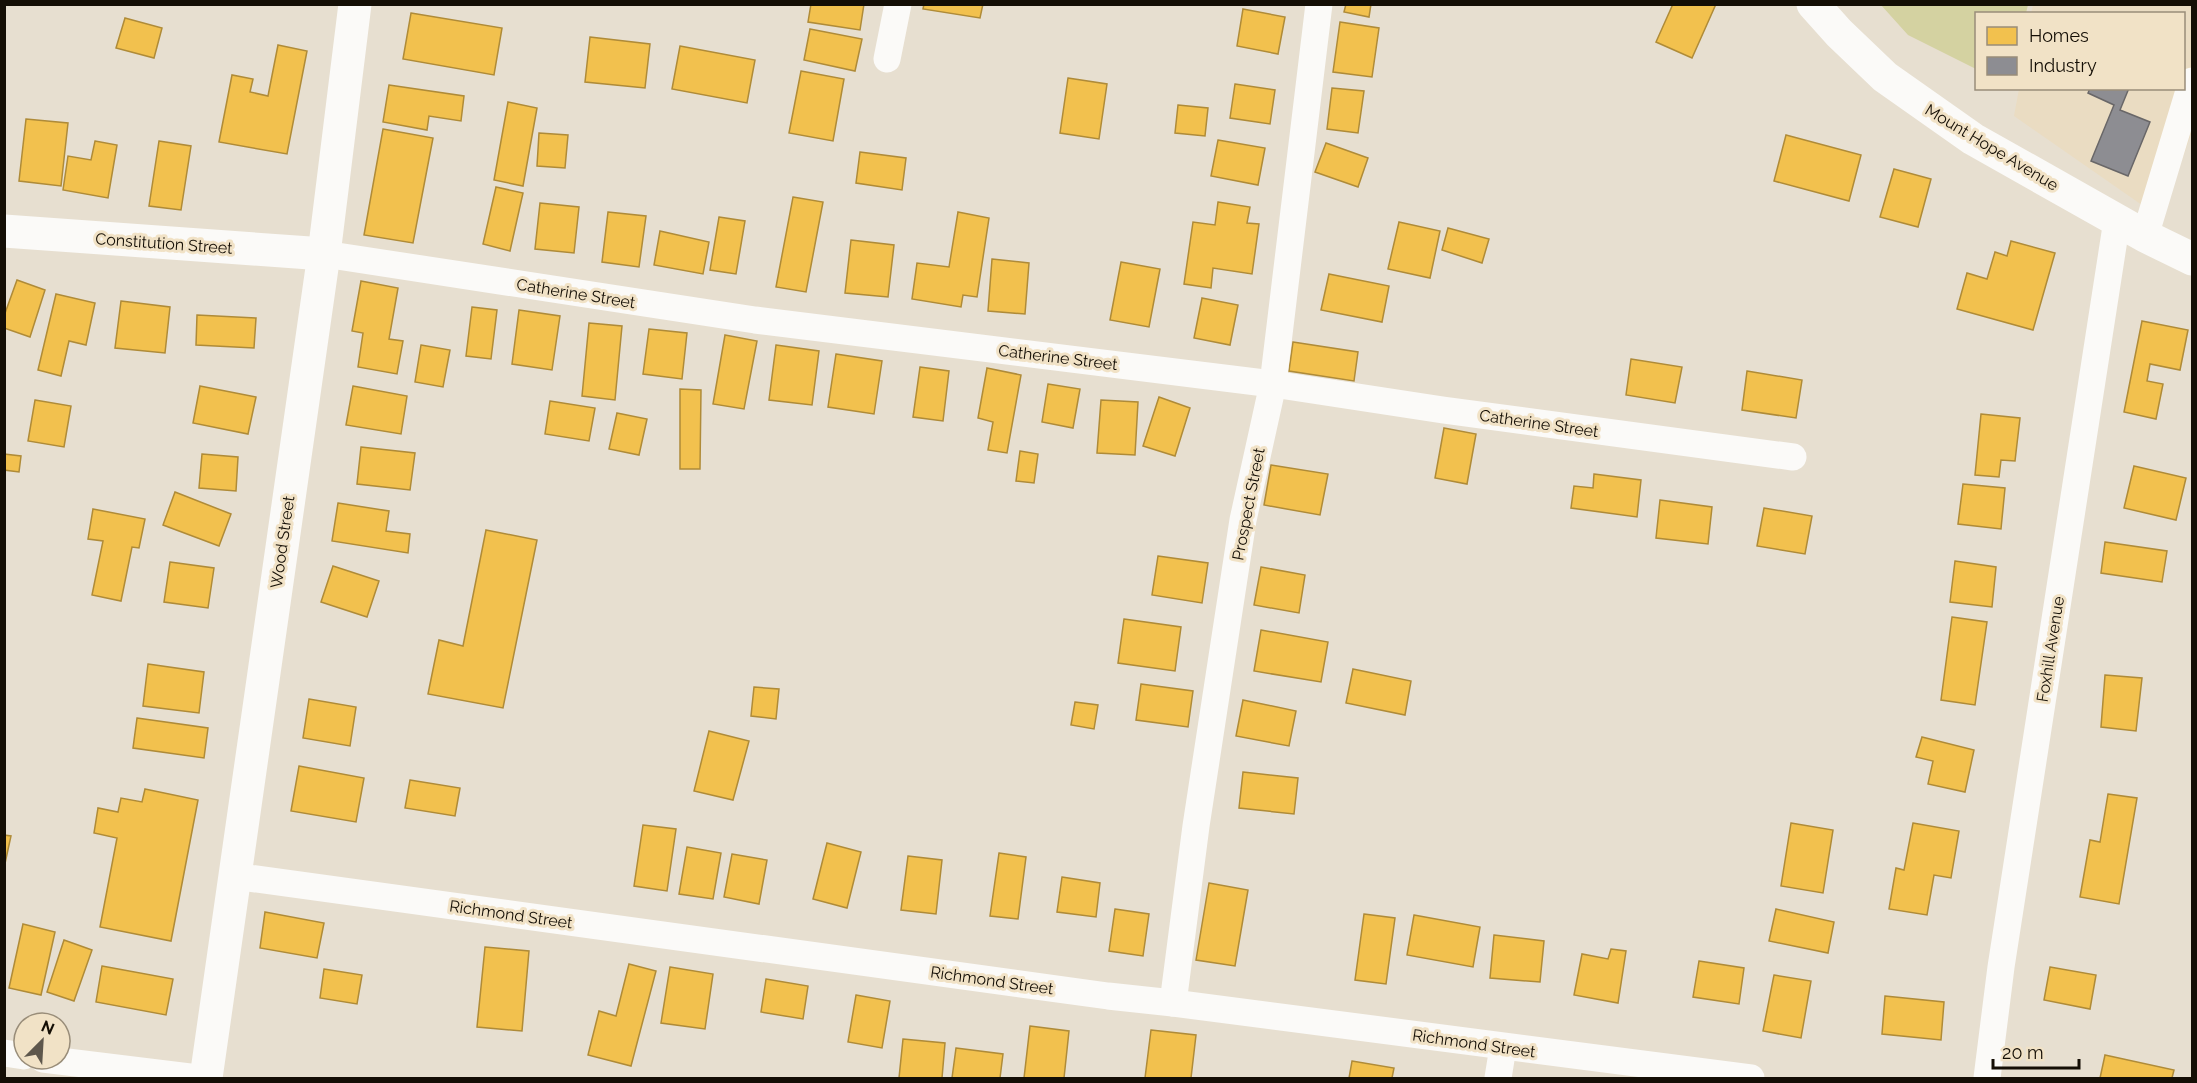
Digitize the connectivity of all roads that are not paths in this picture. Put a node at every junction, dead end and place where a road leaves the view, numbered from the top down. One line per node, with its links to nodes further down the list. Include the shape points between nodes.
1 (355, 4): 10 (main road, Wood Street)
2 (898, 4): 5 (street)
3 (1319, 4): 12 (street, Prospect Street)
4 (1813, 4): 7 (main road, Mount Hope Avenue, via 1902,91 2000,156)
5 (887, 60)
6 (2193, 81): 9 (street)
7 (2117, 220): 9 (main road, Mount Hope Avenue); 22 (street, Foxhill Avenue)
8 (4, 231): 10 (main road, Constitution Street)
9 (2145, 236): 11 (main road, Mount Hope Avenue)
10 (324, 254): 12 (street, Catherine Street, via 755,320); 14 (main road, Wood Street)
11 (2193, 259)
12 (1273, 384): 13 (street, Catherine Street); 15 (street, Prospect Street, via 1243,520)
13 (1793, 457)
14 (234, 876): 15 (street, Richmond Street); 19 (main road, Wood Street)
15 (1173, 1003): 16 (street, Richmond Street)
16 (1503, 1047): 20 (street); 21 (street, Richmond Street)
17 (72, 1063): 18 (street)
18 (198, 1078)
19 (206, 1078)
20 (1498, 1078)
21 (1751, 1078)
22 (1987, 1078)

